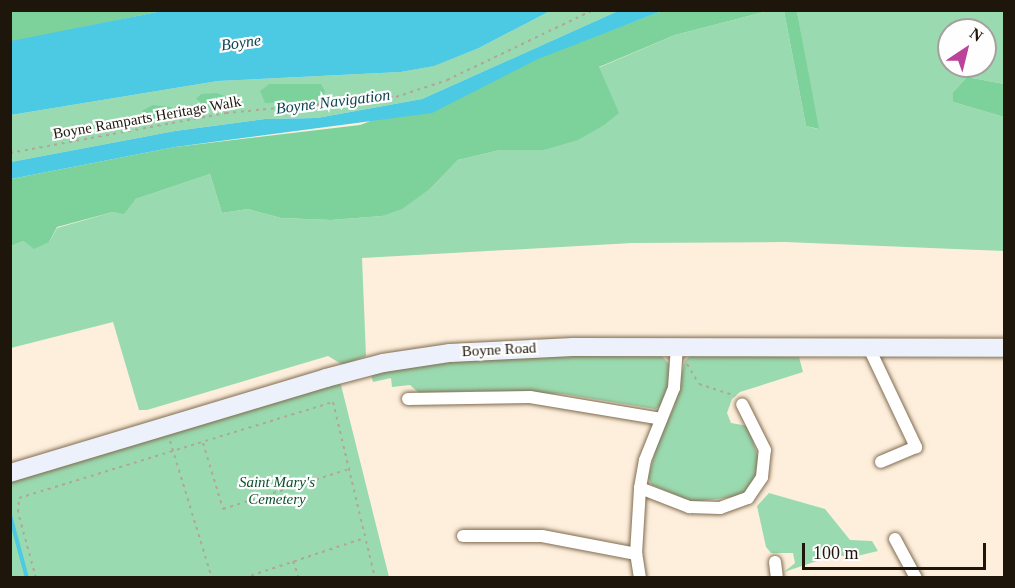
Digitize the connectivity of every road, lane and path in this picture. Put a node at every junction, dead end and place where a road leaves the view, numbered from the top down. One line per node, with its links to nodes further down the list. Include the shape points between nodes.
1 (593, 10): 2 (path, Boyne Ramparts Heritage Walk, via 447,80 396,97 226,113)
2 (10, 153)
3 (870, 348): 4 (street, Boyne Road); 5 (street, Boyne Road); 12 (street, via 916,447)
4 (1005, 348)
5 (677, 352): 7 (path, via 699,384 731,392); 8 (street, via 674,388); 9 (street, Boyne Road, via 508,349 383,363)
6 (408, 399): 8 (street, via 530,397)
7 (742, 404): 15 (street, via 765,450 762,477 748,498 720,508 689,507)
8 (661, 419): 15 (street, via 645,460)
9 (166, 427): 11 (path); 14 (street, Boyne Road)
10 (203, 443): 11 (path); 13 (path, via 223,510); 13 (path, via 333,402)
11 (173, 453): 22 (path, via 118,465 19,498 18,512); 23 (path)
12 (881, 462)
13 (349, 469): 17 (path)
14 (10, 473)
15 (640, 488): 19 (street)
16 (463, 536): 19 (street, via 542,536)
17 (365, 538): 20 (path); 26 (path)
18 (895, 539): 29 (street)
19 (636, 554): 27 (street)
20 (293, 561): 24 (path); 25 (path)
21 (776, 562): 28 (street)
22 (36, 578)
23 (212, 578)
24 (244, 578)
25 (298, 578)
26 (375, 578)
27 (640, 578)
28 (777, 578)
29 (916, 578)

